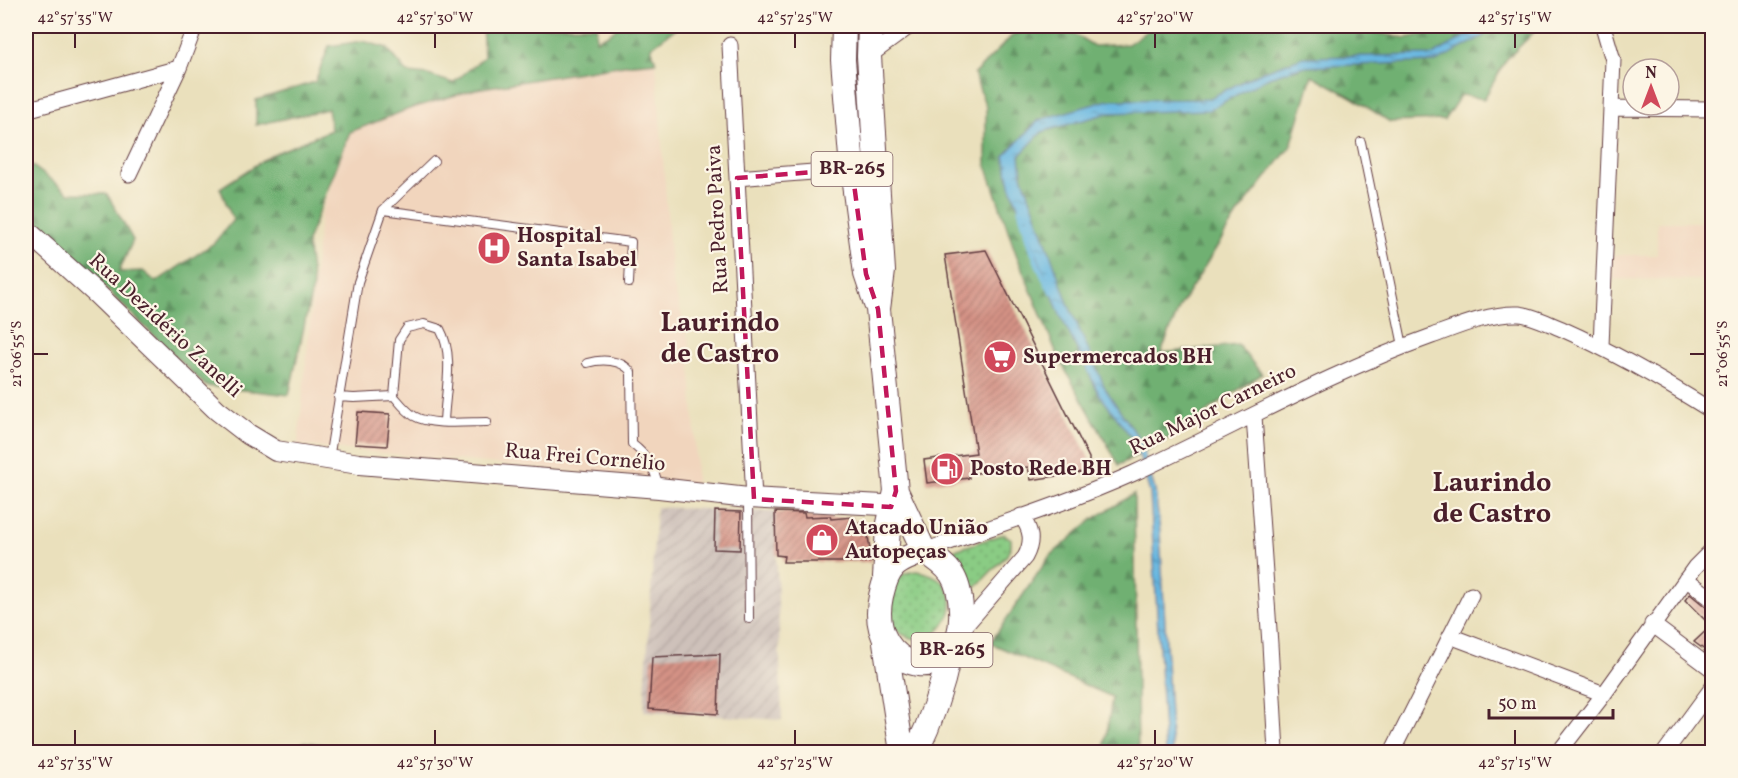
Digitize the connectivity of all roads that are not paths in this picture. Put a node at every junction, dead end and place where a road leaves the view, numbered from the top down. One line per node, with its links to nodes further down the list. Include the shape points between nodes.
1 (195, 26): 8 (street)
2 (844, 26): 14 (main road, BR-265)
3 (870, 26): 7 (main road, BR-265)
4 (910, 26): 7 (street)
5 (1603, 26): 9 (street, via 1613,60)
6 (730, 45): 16 (street, Rua Pedro Paiva)
7 (869, 56): 20 (main road, BR-265, via 883,271)
8 (179, 68): 10 (street); 15 (street)
9 (1612, 108): 11 (street); 22 (street)
10 (26, 110)
11 (1713, 110)
12 (1361, 142): 21 (lane)
13 (434, 161): 17 (lane)
14 (852, 169): 16 (street); 20 (main road, BR-265, via 866,274)
15 (129, 174)
16 (737, 178): 33 (street, Rua Pedro Paiva)
17 (383, 210): 19 (lane, via 631,242); 25 (lane, via 358,282)
18 (26, 230): 30 (street, Rua Dezidério Zanelli, via 217,410)
19 (629, 283)
20 (878, 309): 34 (main road, BR-265)
21 (1403, 346): 22 (street, Rua Major Carneiro, via 1483,319 1521,314); 27 (street, Rua Major Carneiro, via 1339,372)
22 (1601, 346): 26 (street)
23 (587, 363): 32 (lane, via 621,363 631,372 632,444 653,466)
24 (394, 396): 25 (lane); 28 (lane, via 416,418); 28 (lane, via 399,340 407,328 424,324 440,329 448,354)
25 (338, 397): 31 (lane)
26 (1712, 410)
27 (1254, 416): 35 (street, Rua Major Carneiro, via 1129,475); 53 (street)
28 (444, 422): 29 (lane)
29 (487, 422)
30 (276, 451): 31 (street, Rua Frei Cornélio)
31 (329, 461): 32 (street, Rua Frei Cornélio)
32 (659, 488): 33 (street, Rua Frei Cornélio)
33 (751, 498): 34 (street, Rua Frei Cornélio); 42 (lane)
34 (890, 508): 37 (main road, BR-265); 38 (main road, BR-265)
35 (1021, 516): 37 (street, Rua Major Carneiro); 44 (street, via 1028,525 1030,546 1017,568)
36 (1713, 550): 39 (street)
37 (924, 551): 38 (main road, via 901,559); 44 (main road, BR-265, via 944,563 954,577 961,610)
38 (885, 577): 46 (main road, BR-265, via 879,604)
39 (1686, 579): 41 (street); 43 (street)
40 (1471, 595): 45 (street)
41 (1713, 599)
42 (749, 619)
43 (1652, 624): 48 (street); 50 (street)
44 (959, 633): 47 (main road, BR-265)
45 (1450, 636): 50 (street); 54 (street)
46 (885, 642): 47 (main road, BR-265, via 901,658 920,665); 51 (main road, BR-265)
47 (949, 655): 52 (main road, BR-265, via 935,707)
48 (1713, 669)
49 (1713, 688): 56 (street)
50 (1604, 694): 55 (street)
51 (902, 753)
52 (916, 753)
53 (1276, 753)
54 (1392, 753)
55 (1559, 753)
56 (1665, 753)

